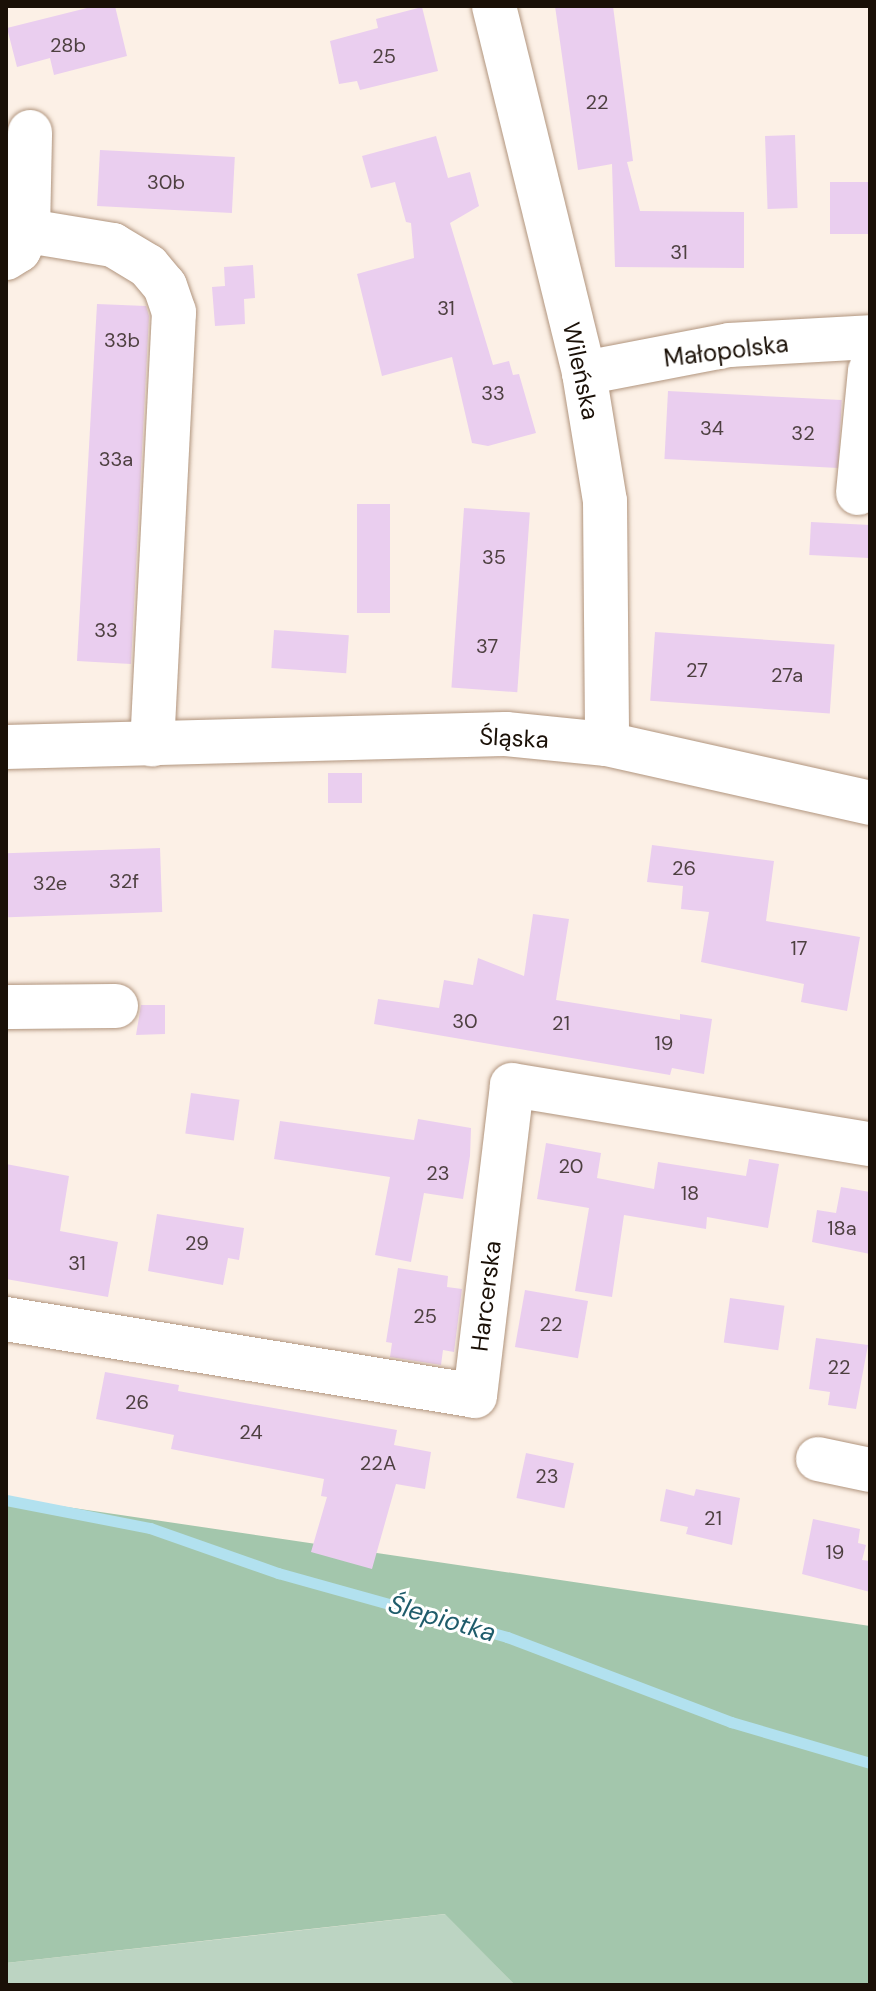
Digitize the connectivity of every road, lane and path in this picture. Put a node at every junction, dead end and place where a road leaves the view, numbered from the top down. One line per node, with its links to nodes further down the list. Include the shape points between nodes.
1 (494, 6): 6 (street, Wileńska)
2 (30, 132): 3 (street)
3 (17, 244): 8 (street, via 113,245 148,266 165,286 174,312)
4 (870, 338): 6 (street, Małopolska, via 729,345)
5 (870, 371): 7 (street)
6 (584, 373): 9 (street, Wileńska, via 605,501)
7 (858, 493)
8 (152, 744): 9 (street, Śląska, via 506,734); 10 (street, Śląska)
9 (607, 744): 11 (street, Śląska)
10 (6, 747)
11 (870, 803)
12 (116, 1006): 13 (street)
13 (6, 1007)
14 (870, 1144): 15 (street, Harcerska, via 512,1085 475,1396)
15 (6, 1319)
16 (818, 1459): 17 (street)
17 (870, 1470)

